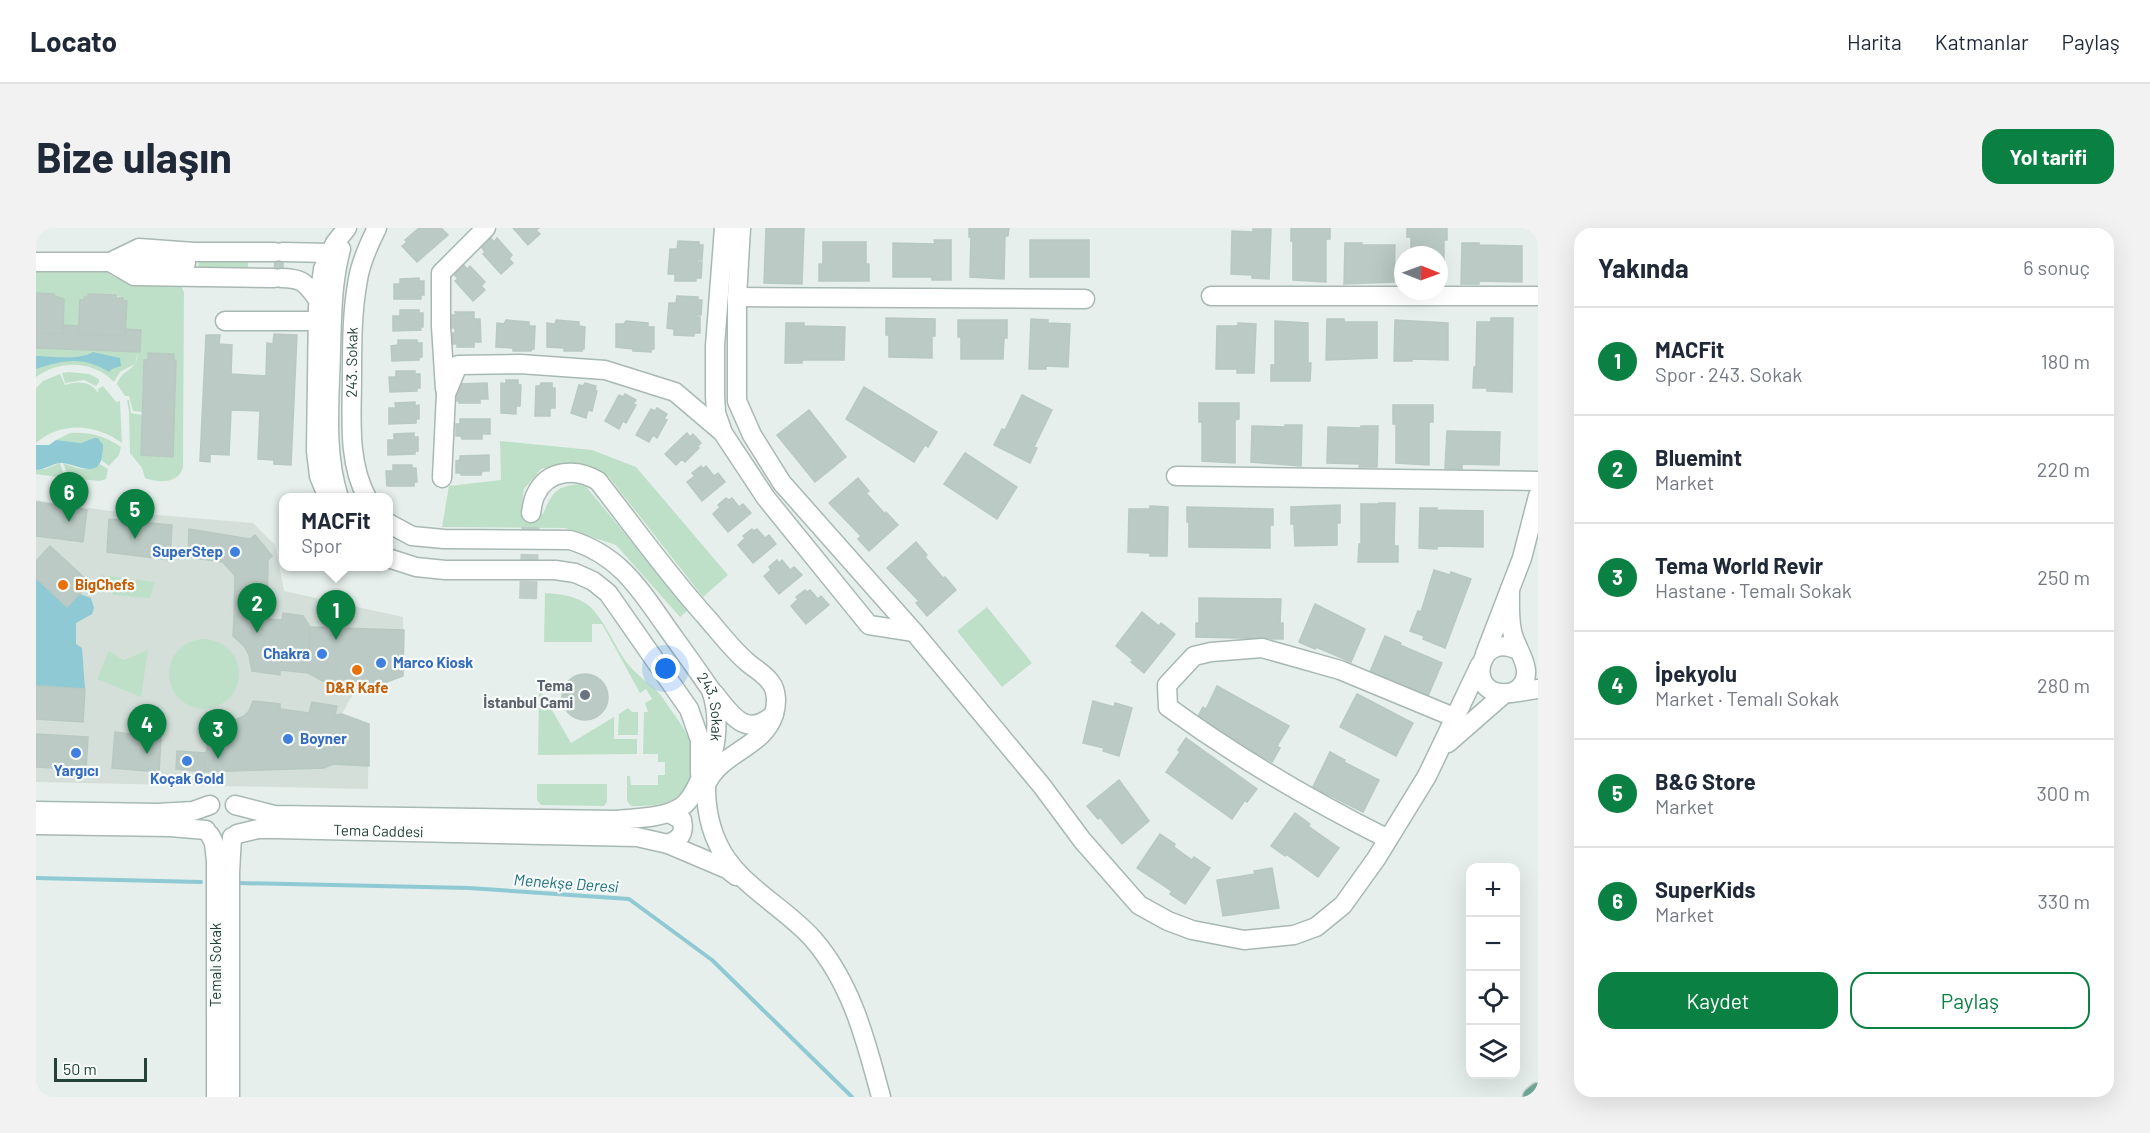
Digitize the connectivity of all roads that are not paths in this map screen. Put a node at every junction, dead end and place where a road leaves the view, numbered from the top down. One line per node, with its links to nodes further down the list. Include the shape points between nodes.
1 (348, 228): 7 (street); 28 (street, 243. Sokak, via 333,290 330,414)
2 (377, 228): 29 (street, 243. Sokak, via 358,278 352,323 351,446)
3 (486, 228): 20 (street, via 441,273)
4 (724, 228): 23 (street, via 714,395)
5 (741, 228): 15 (street)
6 (272, 252): 7 (street); 11 (street); 12 (street)
7 (330, 253): 17 (street, via 323,269)
8 (36, 261): 10 (street)
9 (134, 261): 11 (street)
10 (110, 262): 11 (street, via 134,276); 11 (street, via 139,248)
11 (195, 264): 12 (street)
12 (271, 278): 17 (street, via 297,278)
13 (1210, 296): 14 (street)
14 (1538, 296)
15 (737, 297): 16 (street); 39 (street, via 737,401 752,435 782,483)
16 (1085, 299)
17 (319, 301): 19 (street)
18 (225, 321): 19 (street)
19 (317, 321): 27 (street, via 316,451)
20 (444, 352): 21 (street); 22 (street)
21 (458, 365): 22 (street); 23 (street, via 520,364 605,370 675,392)
22 (446, 394): 25 (street)
23 (723, 433): 40 (street, via 766,498)
24 (1176, 476): 26 (street)
25 (442, 478)
26 (1538, 481)
27 (326, 493)
28 (338, 493)
29 (365, 493)
30 (1538, 496): 38 (street)
31 (531, 513): 47 (street, via 536,493 549,477 572,472 598,482 701,612 772,685 776,694)
32 (393, 526): 33 (street, 243. Sokak, via 412,536)
33 (467, 540): 34 (street, 243. Sokak); 36 (street, via 477,554 474,564)
34 (504, 540): 37 (street, via 493,554 496,564); 45 (street, 243. Sokak, via 570,540 602,554 635,582)
35 (393, 560): 36 (street, 243. Sokak, via 416,567)
36 (466, 570): 37 (street, 243. Sokak)
37 (504, 570): 50 (street, 243. Sokak, via 575,573 608,593 689,709 700,740)
38 (1510, 589): 42 (street, via 1511,630); 43 (street)
39 (881, 597): 40 (street, via 884,608); 41 (street)
40 (869, 626): 41 (street)
41 (914, 633): 58 (street, via 1121,886 1139,905 1168,921 1244,940 1294,935 1316,927 1343,905)
42 (1527, 658): 43 (street, via 1512,647 1498,646); 46 (street, via 1526,678 1518,690)
43 (1483, 660): 46 (street, via 1481,678 1485,685 1497,693); 48 (street)
44 (1538, 689): 46 (street)
45 (711, 690): 47 (street, via 743,723 759,725); 50 (street, 243. Sokak, via 717,727)
46 (1508, 693): 49 (street, via 1485,708)
47 (775, 713): 50 (street, via 770,726)
48 (1456, 718): 49 (street); 58 (street, via 1340,670 1262,648 1194,656 1167,685 1168,706 1205,734 1336,814)
49 (1440, 750): 58 (street)
50 (703, 782): 54 (street, via 682,807); 60 (street, 243. Sokak, via 709,841); 61 (street, 243. Sokak, via 723,854)
51 (210, 806): 52 (street, via 225,801); 53 (street, via 157,813); 56 (street, via 203,817)
52 (236, 806): 54 (street, via 274,814 379,817 617,820); 57 (street, via 242,824)
53 (36, 810)
54 (669, 813): 59 (street, via 682,820 684,827 678,840)
55 (36, 825): 56 (street, via 170,827)
56 (208, 832): 57 (street, via 220,840); 64 (street, Temalı Sokak, via 214,843 216,871)
57 (235, 835): 59 (street, Tema Caddesi, via 276,829 523,834 637,837); 65 (street, via 230,872)
58 (1388, 839)
59 (668, 844): 60 (street, Tema Caddesi)
60 (727, 869): 61 (street)
61 (768, 900): 63 (street, 243. Sokak, via 813,939 844,985 865,1034)
62 (1538, 1092): 66 (main road)
63 (880, 1096)
64 (216, 1097)
65 (230, 1097)
66 (1532, 1097)

